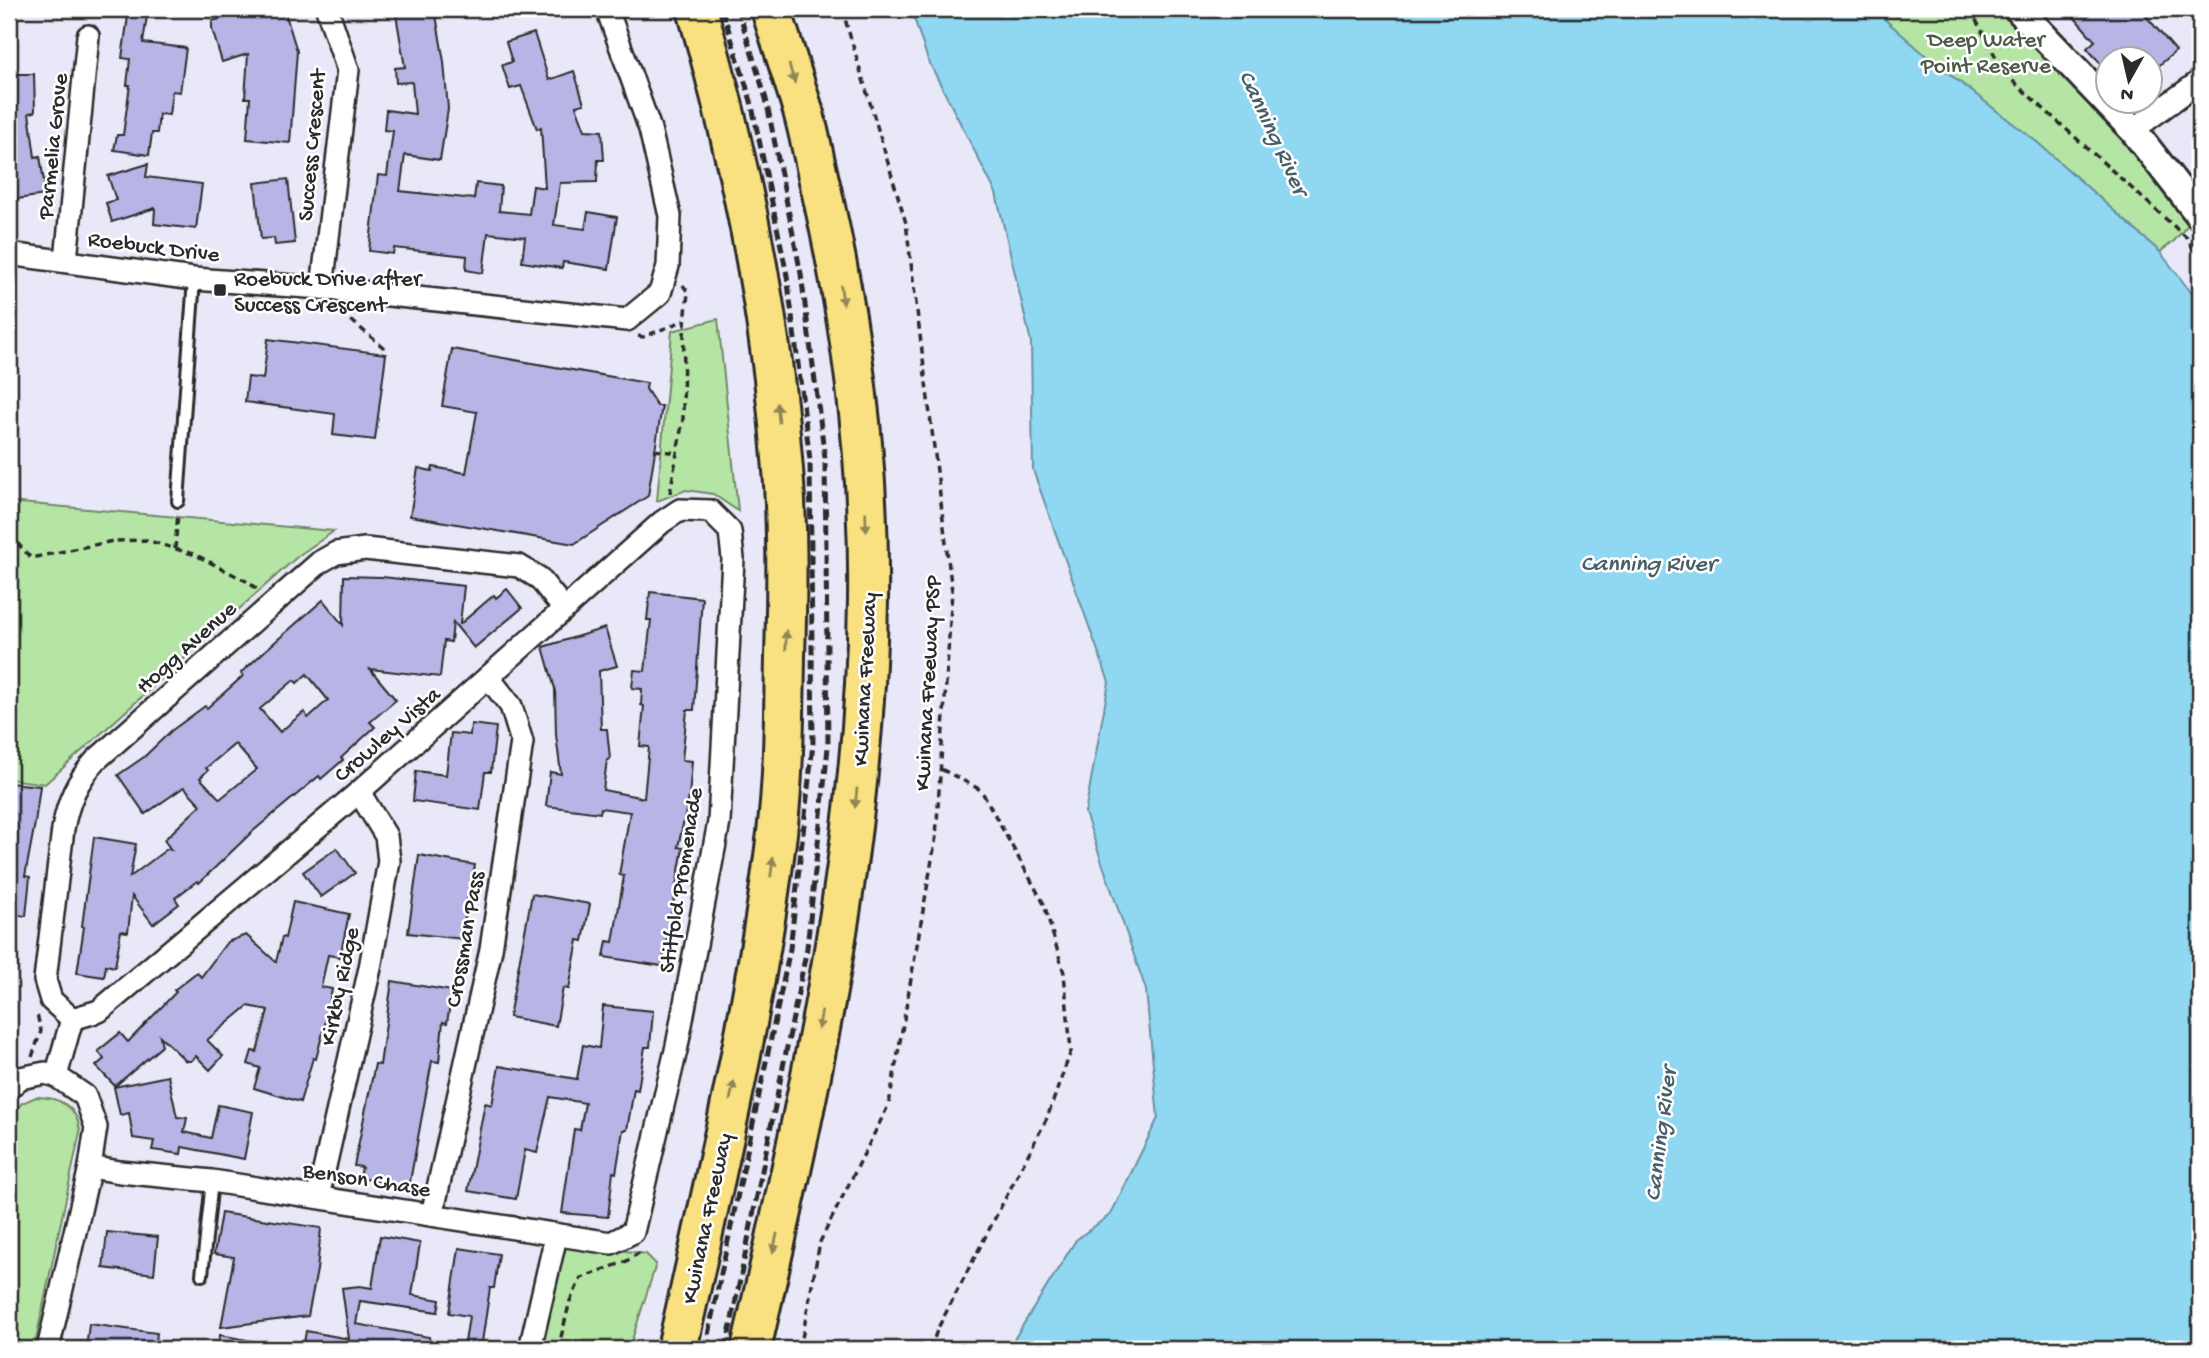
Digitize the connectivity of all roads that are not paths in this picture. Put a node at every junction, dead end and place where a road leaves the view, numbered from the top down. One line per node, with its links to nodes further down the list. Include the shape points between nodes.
1 (327, 9): 13 (street, Success Crescent, via 348,70)
2 (607, 9): 13 (street, Roebuck Drive, via 650,129 670,216 668,266 660,293 627,320)
3 (697, 9): 28 (highway, Kwinana Freeway, one-way to 3, via 762,944 785,716 787,576 783,458 761,279 725,110)
4 (771, 9): 34 (highway, Kwinana Freeway, one-way to 34, via 803,109 839,268 863,468 868,600 863,720 850,851 834,953)
5 (2018, 9): 8 (street)
6 (88, 36): 11 (street, Parmelia Grove)
7 (2200, 81): 8 (street)
8 (2133, 130): 9 (street)
9 (2200, 216)
10 (9, 254): 11 (street, Roebuck Drive)
11 (66, 260): 12 (street, Roebuck Drive)
12 (194, 279): 13 (street, Roebuck Drive); 14 (lane)
13 (322, 288)
14 (178, 501)
15 (730, 531): 16 (street, Crowley Vista, via 710,511 680,510); 26 (street, Stitfold Promenade, via 733,559 719,822)
16 (564, 610): 17 (street, Crowley Vista); 19 (street, Hogg Avenue, via 538,578 519,566 365,549 327,557 96,760 72,793 45,980 51,1000)
17 (489, 678): 18 (street, Crowley Vista); 25 (street, Crossman Pass, via 511,706 522,742 491,950)
18 (359, 792): 19 (street, Crowley Vista, via 99,1012); 24 (street, Kirkby Ridge, via 386,836 389,861 370,968)
19 (72, 1019): 20 (street)
20 (56, 1076): 21 (street, via 45,1073 20,1078); 22 (street, via 85,1096 92,1114 96,1139)
21 (9, 1088)
22 (90, 1167): 23 (street, Benson Chase); 30 (street)
23 (212, 1181): 24 (street, Benson Chase); 29 (lane)
24 (318, 1197): 25 (street, Benson Chase)
25 (432, 1215): 27 (street, Benson Chase)
26 (640, 1235): 27 (street, Benson Chase, via 611,1243)
27 (556, 1236): 31 (street)
28 (700, 1244): 32 (highway); 33 (highway, Kwinana Freeway)
29 (202, 1275)
30 (48, 1349)
31 (530, 1349)
32 (670, 1349)
33 (677, 1349)
34 (751, 1349)

